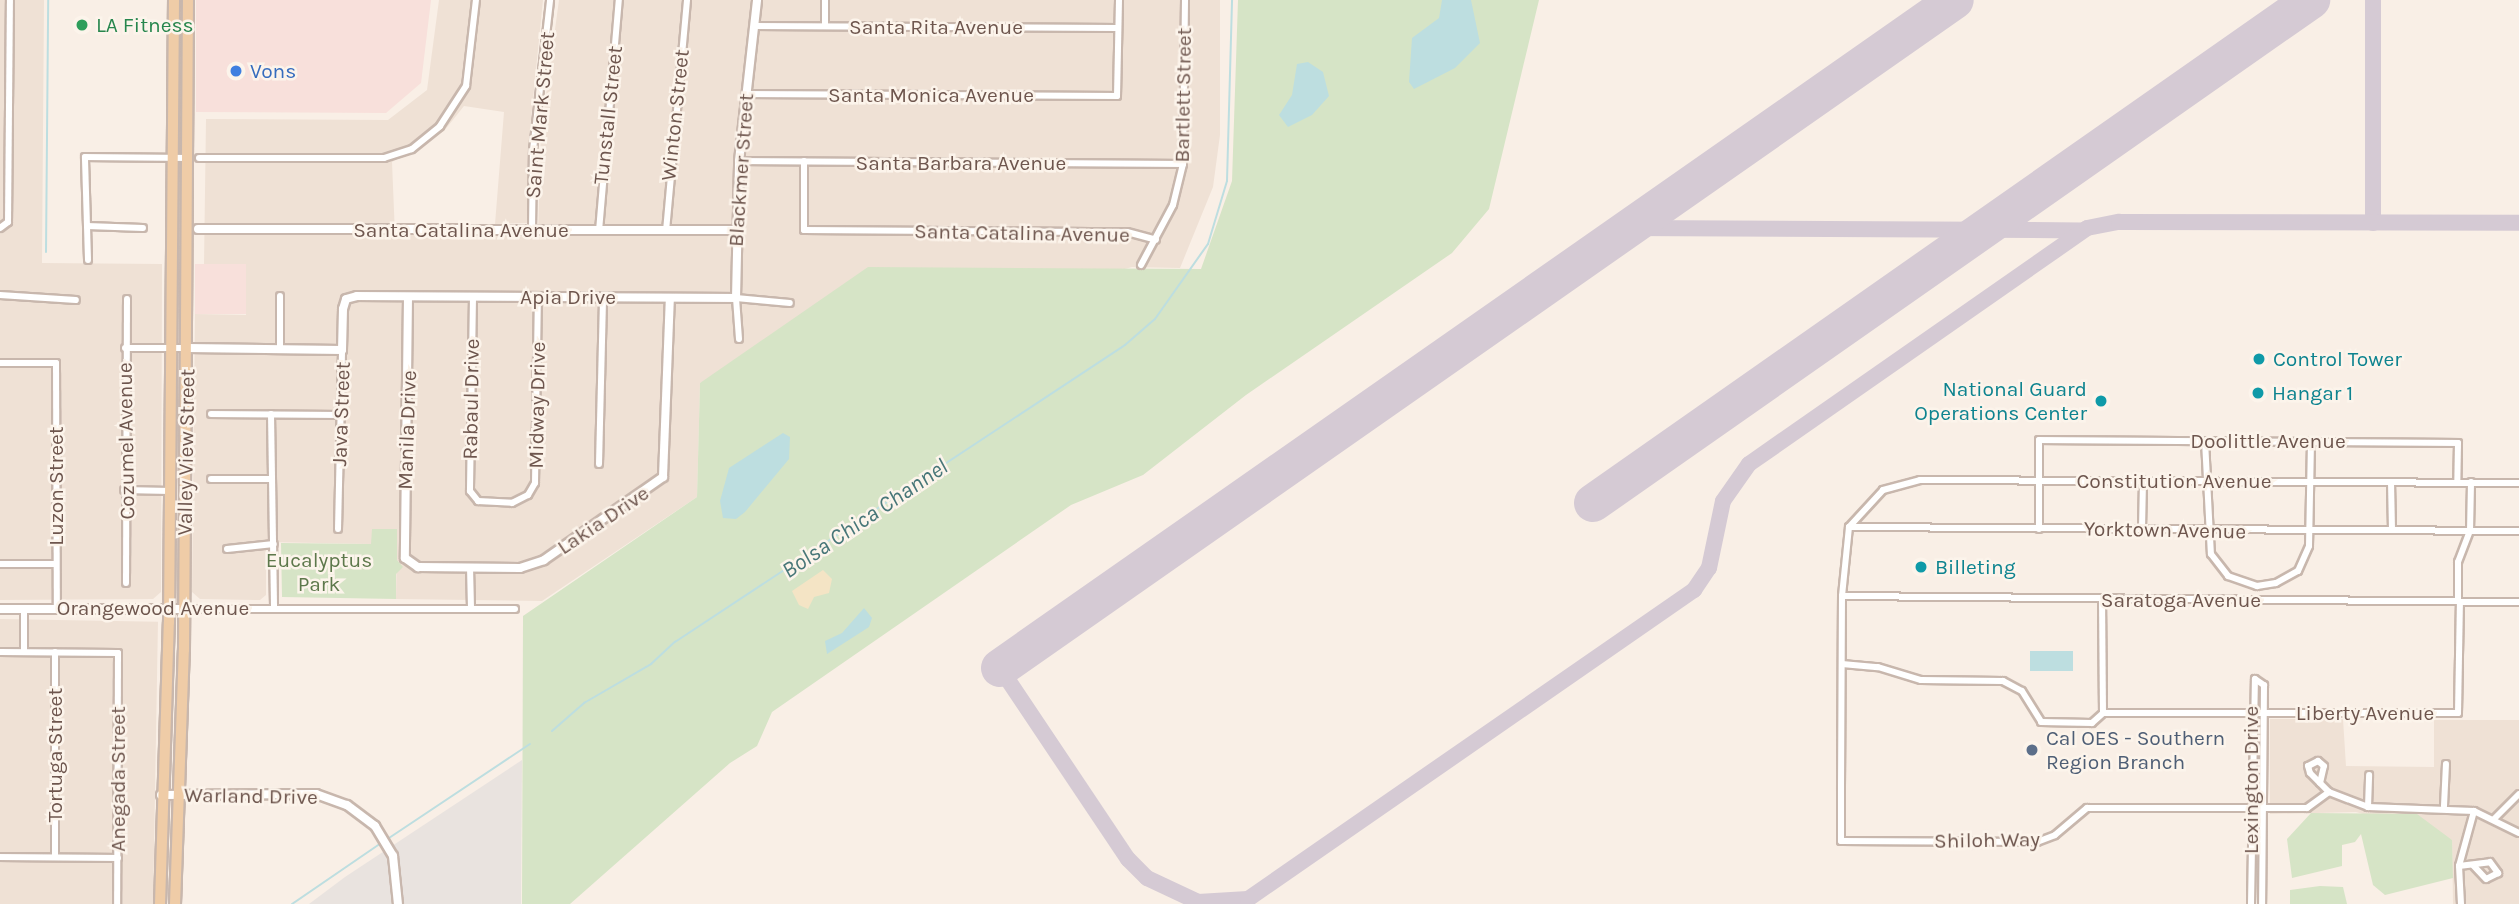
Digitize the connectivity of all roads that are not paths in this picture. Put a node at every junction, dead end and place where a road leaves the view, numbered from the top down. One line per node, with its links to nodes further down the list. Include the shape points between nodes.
1 (9, 0): 26 (street)
2 (174, 0): 15 (main road, Valley View Street)
3 (188, 0): 16 (main road, Valley View Street)
4 (476, 0): 21 (street, via 466,86 430,135 412,149 384,158)
5 (550, 0): 31 (street, Saint Mark Street, via 533,150)
6 (620, 0): 33 (street, Tunstall Street)
7 (687, 0): 34 (street, Winton Street)
8 (757, 0): 12 (street, Blackmer Street)
9 (825, 0): 13 (street)
10 (1119, 0): 14 (street)
11 (1185, 0): 24 (street, Bartlett Street)
12 (754, 26): 13 (street, Santa Rita Avenue); 18 (street, Blackmer Street)
13 (825, 26): 14 (street, Santa Rita Avenue)
14 (1118, 28): 18 (street, Santa Monica Avenue, via 1117,96)
15 (174, 44): 16 (main road); 17 (main road); 19 (main road, Valley View Street)
16 (188, 49): 17 (main road, Valley View Street)
17 (187, 63): 20 (main road, Valley View Street)
18 (746, 94): 22 (street, Blackmer Street)
19 (174, 158): 20 (street); 25 (street, via 85,157); 28 (main road, Valley View Street)
20 (187, 158): 30 (main road, Valley View Street)
21 (199, 158)
22 (738, 161): 23 (street, Santa Barbara Avenue); 32 (street, Blackmer Street)
23 (804, 162): 24 (street, Santa Barbara Avenue); 35 (street, Santa Catalina Avenue, via 804,230 1127,232)
24 (1183, 164): 35 (street, Bartlett Street)
25 (87, 226): 27 (street); 36 (street)
26 (3, 227)
27 (143, 228)
28 (173, 229): 30 (street, Santa Catalina Avenue); 52 (main road, Valley View Street)
29 (198, 229): 30 (street, Santa Catalina Avenue); 31 (street, Santa Catalina Avenue)
30 (186, 230): 53 (main road, Valley View Street)
31 (532, 230): 33 (street, Santa Catalina Avenue)
32 (735, 230): 34 (street, Santa Catalina Avenue); 45 (street, Blackmer Street)
33 (599, 231): 34 (street, Santa Catalina Avenue)
34 (666, 231)
35 (1156, 240): 37 (street, Bartlett Street)
36 (88, 260)
37 (1141, 265)
38 (0, 295): 48 (street)
39 (280, 296): 54 (street)
40 (408, 297): 41 (street, Apia Drive); 47 (street, Apia Drive); 87 (street, Manila Drive)
41 (473, 297): 42 (street, Apia Drive); 75 (street, Rabaul Drive)
42 (538, 297): 43 (street, Apia Drive); 75 (street, Midway Drive, via 533,489 517,502)
43 (603, 297): 44 (street, Apia Drive); 62 (street)
44 (670, 298): 45 (street, Apia Drive); 90 (street, Lakia Drive, via 663,477 536,564)
45 (736, 298): 49 (street, Apia Drive); 50 (street, Blackmer Street)
46 (127, 299): 51 (street, Cozumel Avenue)
47 (346, 299): 55 (street, Java Street)
48 (76, 300)
49 (790, 303)
50 (739, 339)
51 (125, 348): 52 (street); 73 (street, Cozumel Avenue, via 129,441)
52 (172, 348): 53 (street); 74 (main road, Valley View Street)
53 (188, 348): 54 (street); 103 (main road, Valley View Street)
54 (279, 350): 55 (street)
55 (342, 350): 59 (street, Java Street)
56 (0, 363): 89 (street, Luzon Street, via 56,363)
57 (211, 414): 58 (street)
58 (271, 414): 59 (street); 64 (street)
59 (339, 415): 79 (street, Java Street)
60 (2205, 441): 61 (street, Doolittle Avenue); 65 (street, Doolittle Avenue, via 2039,440); 67 (street)
61 (2311, 442): 68 (street); 70 (street, Doolittle Avenue, via 2458,443)
62 (599, 464)
63 (211, 479): 64 (street)
64 (269, 480): 85 (street)
65 (2039, 480): 66 (street, Constitution Avenue); 76 (street, Constitution Avenue, via 1899,483 1871,499); 77 (street)
66 (2143, 481): 67 (street, Constitution Avenue); 78 (street)
67 (2205, 481): 68 (street, Constitution Avenue); 84 (street)
68 (2310, 482): 69 (street, Constitution Avenue); 80 (street)
69 (2391, 482): 70 (street, Constitution Avenue); 81 (street)
70 (2457, 482): 71 (street, Constitution Avenue)
71 (2471, 482): 72 (street, Constitution Avenue); 82 (street)
72 (2519, 483)
73 (124, 489): 74 (street); 91 (street, Cozumel Avenue)
74 (170, 491): 105 (main road, Valley View Street)
75 (473, 499)
76 (1849, 527): 77 (street, Yorktown Avenue); 93 (street, Shiloh Way)
77 (2039, 528): 78 (street, Yorktown Avenue)
78 (2142, 528): 84 (street, Yorktown Avenue)
79 (338, 529)
80 (2312, 530): 81 (street, Yorktown Avenue); 84 (street, Yorktown Avenue); 92 (street, via 2298,571)
81 (2392, 530): 82 (street, Yorktown Avenue)
82 (2470, 531): 83 (street, Yorktown Avenue); 96 (street, via 2458,562)
83 (2519, 531)
84 (2206, 532): 92 (street, via 2220,570)
85 (274, 544): 86 (street); 98 (street)
86 (227, 549)
87 (407, 562): 90 (street, Lakia Drive, via 418,567)
88 (0, 564): 89 (street)
89 (57, 565): 102 (street, Luzon Street)
90 (470, 567): 99 (street)
91 (127, 583)
92 (2257, 586): 95 (street)
93 (1842, 596): 94 (street, Saratoga Avenue); 109 (street, Shiloh Way)
94 (2102, 599): 95 (street, Saratoga Avenue); 110 (street)
95 (2257, 600): 96 (street, Saratoga Avenue)
96 (2459, 602): 97 (street, Saratoga Avenue); 112 (street, Liberty Avenue, via 2458,713)
97 (2519, 602)
98 (274, 607): 99 (street, Orangewood Avenue); 103 (street, Orangewood Avenue)
99 (471, 608): 104 (street, Orangewood Avenue)
100 (0, 609): 101 (street, Orangewood Avenue)
101 (24, 609): 102 (street, Orangewood Avenue); 107 (street)
102 (57, 609): 105 (street, Orangewood Avenue)
103 (184, 609): 105 (street, Orangewood Avenue); 117 (main road, Valley View Street)
104 (515, 609)
105 (169, 610): 119 (main road, Valley View Street)
106 (0, 652): 107 (street)
107 (24, 652): 108 (street)
108 (55, 652): 128 (street, Tortuga Street); 129 (street, Anegada Street, via 118,653)
109 (1842, 664): 110 (street, Liberty Avenue, via 1878,667 1921,680 2003,681 2022,691 2041,722 2092,723); 122 (street, Shiloh Way, via 1841,841 2037,842 2055,835 2087,808)
110 (2104, 713): 111 (street, Liberty Avenue)
111 (2252, 713): 112 (street, Liberty Avenue); 112 (street, Lexington Drive, via 2251,685 2260,679); 122 (street, Lexington Drive)
112 (2263, 713): 123 (street, Lexington Drive)
113 (2446, 764): 120 (street)
114 (2369, 775): 121 (street)
115 (2320, 783): 116 (street)
116 (2329, 792): 121 (street); 123 (street, Shiloh Way, via 2307,808)
117 (176, 794): 119 (street, Warland Drive); 134 (main road, Valley View Street); 135 (street, Warland Drive, via 316,794 347,805 387,844 397,868)
118 (2519, 794): 125 (street)
119 (161, 795): 133 (main road, Valley View Street)
120 (2444, 806): 121 (street); 124 (street)
121 (2368, 807)
122 (2251, 808): 123 (street, Shiloh Way); 136 (street, Lexington Drive)
123 (2262, 808): 137 (street, Lexington Drive)
124 (2474, 811): 125 (street); 130 (street)
125 (2494, 819): 126 (street)
126 (2519, 833)
127 (0, 857): 128 (street)
128 (55, 857): 129 (street)
129 (118, 858): 132 (street, Anegada Street)
130 (2459, 866): 131 (street); 138 (street)
131 (2474, 866)
132 (117, 904)
133 (160, 904)
134 (175, 904)
135 (398, 904)
136 (2251, 904)
137 (2262, 904)
138 (2460, 904)

